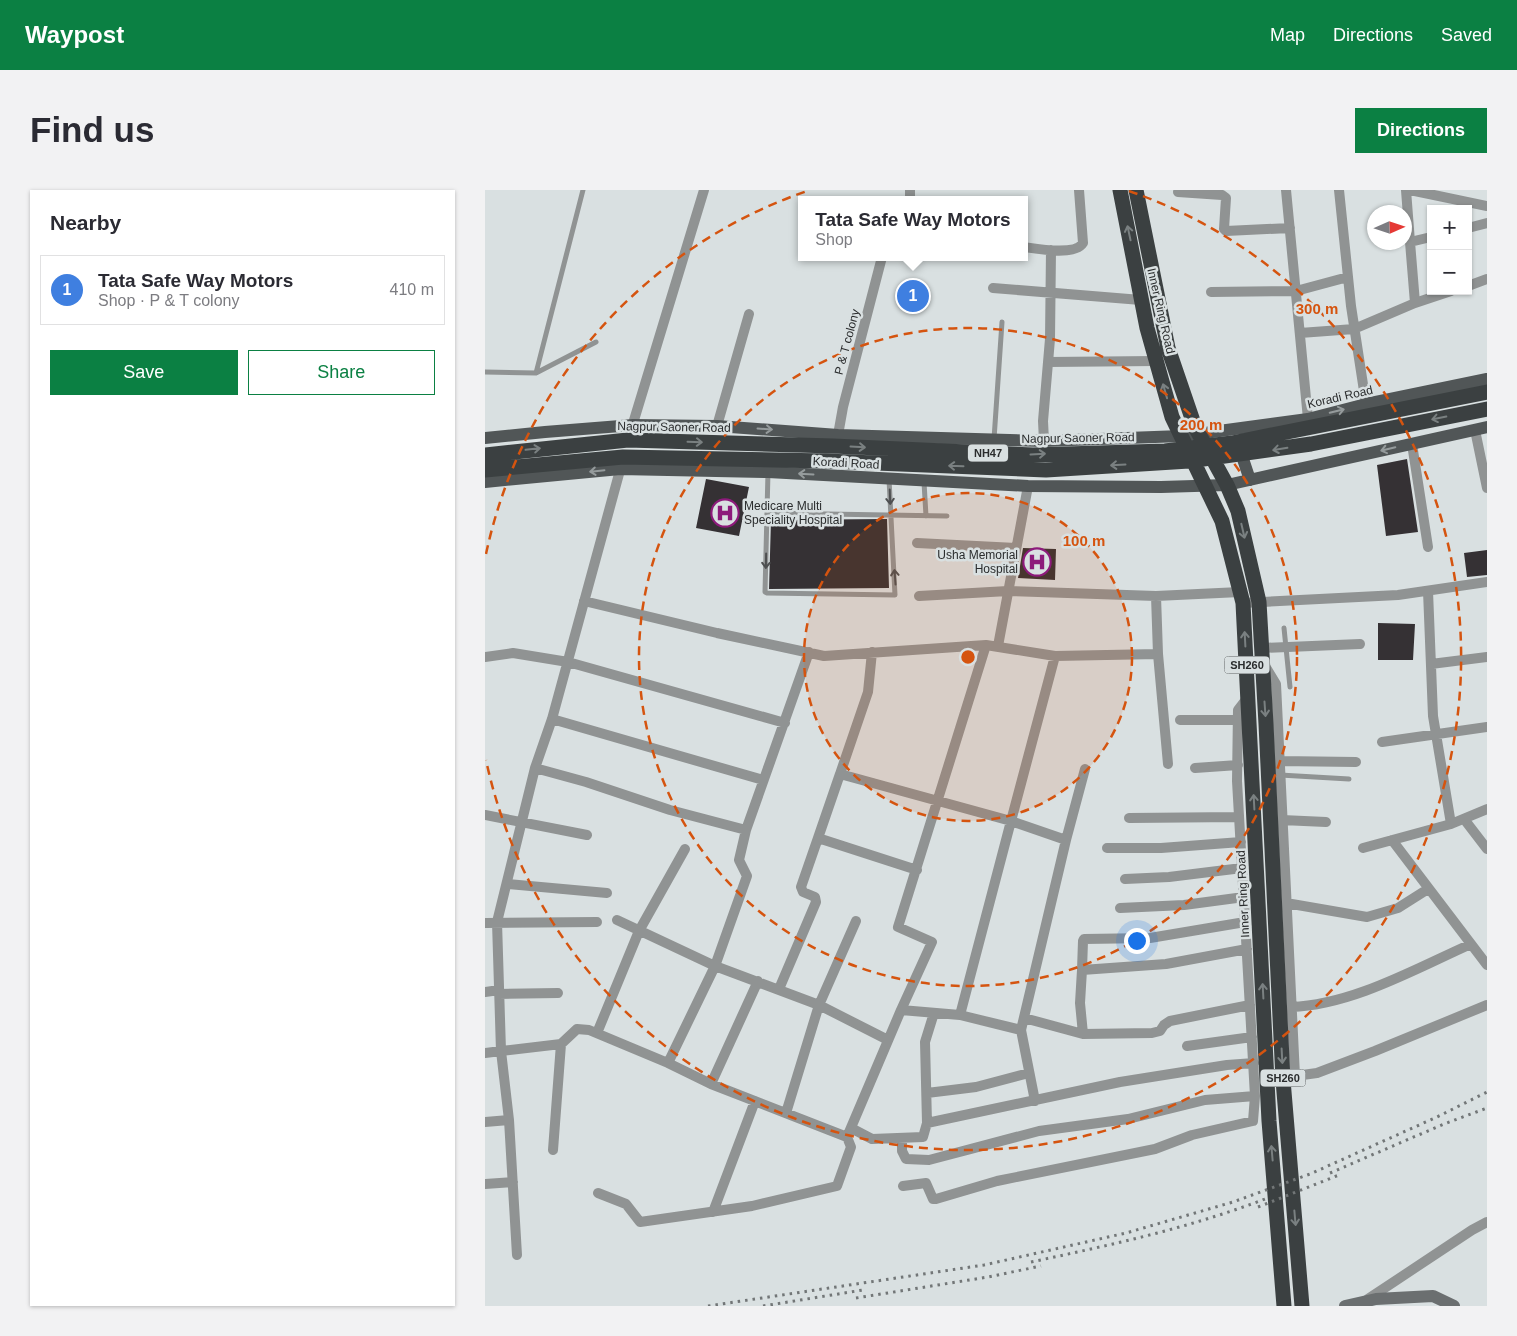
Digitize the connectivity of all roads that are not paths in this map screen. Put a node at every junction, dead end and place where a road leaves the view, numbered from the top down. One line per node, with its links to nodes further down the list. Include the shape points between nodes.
1 (583, 190): 40 (lane)
2 (704, 190): 46 (street)
3 (1079, 190): 19 (street, via 1083,242 1076,249)
4 (1120, 190): 30 (highway, Inner Ring Road / SH260, one-way to 4)
5 (1136, 190): 51 (highway, Inner Ring Road / SH260, via 1168,348)
6 (1286, 190): 15 (street)
7 (1339, 190): 22 (street)
8 (1406, 190): 11 (street)
9 (1410, 190): 12 (street)
10 (1177, 192): 15 (street, via 1226,198 1226,231)
11 (1407, 205)
12 (1487, 206)
13 (1487, 223): 14 (street)
14 (1472, 227)
15 (1290, 228): 26 (street)
16 (1427, 238): 17 (street)
17 (1412, 242)
18 (1028, 247): 19 (street)
19 (1051, 250): 28 (street)
20 (1412, 250): 31 (street)
21 (881, 261): 50 (street, P & T colony)
22 (1348, 277): 26 (street); 34 (street)
23 (1487, 279): 24 (street)
24 (1472, 285)
25 (993, 288): 28 (street)
26 (1296, 291): 27 (street); 35 (street)
27 (1211, 292)
28 (1051, 293): 30 (street); 38 (street)
29 (1439, 295): 31 (street)
30 (1141, 300): 37 (highway, Inner Ring Road / SH260)
31 (1415, 303): 34 (street)
32 (749, 314): 47 (street)
33 (1002, 322): 54 (lane)
34 (1354, 329): 35 (street); 43 (street)
35 (1300, 333): 45 (street)
36 (596, 342): 40 (lane)
37 (1157, 361): 38 (street); 52 (highway, Inner Ring Road / SH260, one-way to 37, via 1172,418)
38 (1048, 362): 56 (street)
39 (485, 372): 40 (lane)
40 (536, 373)
41 (1487, 379): 43 (main road, Koradi Road)
42 (1487, 392): 58 (highway, Nagpur Saoner Road / NH47, one-way to 42, via 628,440 1033,455 1165,451 1232,443)
43 (1367, 404): 45 (main road, Koradi Road, one-way to 43)
44 (1487, 409): 60 (highway, NH47, one-way to 60, via 1311,444 1179,462 1046,470 826,461 623,458)
45 (1308, 419): 49 (main road, Koradi Road)
46 (633, 425): 47 (main road); 53 (main road); 59 (street)
47 (717, 426): 50 (main road, one-way to 50)
48 (1481, 428): 57 (main road); 70 (street)
49 (1233, 430): 51 (main road, Koradi Road); 63 (main road)
50 (838, 435): 54 (main road)
51 (1199, 435): 52 (main road, Koradi Road); 67 (highway, SH260)
52 (1182, 436): 56 (main road); 69 (highway, SH260)
53 (485, 438)
54 (994, 440): 55 (main road)
55 (1009, 440): 56 (main road); 66 (main road)
56 (1044, 441)
57 (1412, 444): 63 (main road, one-way to 63); 76 (street)
58 (485, 455)
59 (620, 469): 61 (main road, Koradi Road); 65 (main road, Koradi Road, one-way to 65); 84 (street)
60 (485, 470)
61 (768, 472): 62 (main road, Koradi Road, one-way to 61); 71 (lane)
62 (889, 479): 64 (main road, Koradi Road); 72 (lane, one-way to 72)
63 (1250, 480): 67 (main road)
64 (924, 481): 66 (main road, Koradi Road); 73 (lane)
65 (485, 482)
66 (1015, 485): 68 (main road, Koradi Road)
67 (1227, 485): 69 (main road, Koradi Road); 85 (highway, SH260, one-way to 85, via 1238,511)
68 (1028, 486): 69 (main road, Koradi Road); 77 (street)
69 (1205, 486): 83 (highway, Inner Ring Road / SH260, via 1222,521)
70 (1487, 488)
71 (767, 513): 72 (lane); 72 (lane, one-way to 72, via 767,593 895,595)
72 (891, 516): 73 (lane)
73 (926, 516): 74 (lane)
74 (947, 516)
75 (917, 544): 77 (street)
76 (1429, 547)
77 (1016, 548): 79 (street)
78 (1487, 582): 80 (street)
79 (1008, 591): 81 (street); 82 (street); 89 (street)
80 (1428, 591): 85 (street); 99 (street)
81 (919, 596)
82 (1156, 596): 83 (street); 93 (street)
83 (1242, 598): 85 (street); 101 (highway, Inner Ring Road / SH260, one-way to 83)
84 (584, 601): 91 (street); 98 (street)
85 (1259, 602): 95 (highway, SH260)
86 (1284, 628): 90 (lane)
87 (1359, 644): 90 (street)
88 (986, 645): 89 (street); 92 (street); 120 (street)
89 (998, 646): 94 (street)
90 (1285, 647): 95 (street); 100 (lane)
91 (809, 652): 92 (street, via 824,656); 105 (street)
92 (872, 652): 116 (street, via 868,692)
93 (1158, 654): 94 (street); 111 (street)
94 (1055, 656): 127 (street)
95 (1262, 656): 109 (street, via 1276,684); 209 (highway, SH260, one-way to 209, via 1283,1080)
96 (485, 657): 98 (street, via 513,653)
97 (1487, 657): 99 (street)
98 (568, 662): 102 (street); 105 (street)
99 (1431, 664): 107 (street)
100 (1290, 687)
101 (1248, 697): 104 (street, via 1238,710); 208 (highway, Inner Ring Road / SH260, one-way to 101, via 1269,1121)
102 (552, 719): 113 (street); 119 (street)
103 (1180, 720): 104 (street)
104 (1238, 720): 112 (street)
105 (785, 723): 119 (street)
106 (1487, 727): 107 (street)
107 (1435, 734): 108 (street); 130 (street)
108 (1382, 742)
109 (1279, 761): 110 (street); 117 (street)
110 (1356, 762)
111 (1168, 764)
112 (1238, 765): 114 (street); 123 (street)
113 (535, 768): 128 (street); 131 (street)
114 (1195, 768)
115 (1085, 770): 134 (street)
116 (840, 774): 120 (street); 133 (street)
117 (1280, 775): 118 (lane); 126 (street)
118 (1349, 779)
119 (763, 780): 131 (street)
120 (938, 801): 127 (street); 142 (street)
121 (1487, 809): 125 (street)
122 (485, 815): 128 (street)
123 (1239, 817): 124 (street); 136 (street)
124 (1129, 818)
125 (1464, 819): 130 (street); 140 (street)
126 (1282, 820): 129 (street); 148 (street)
127 (1011, 821): 134 (street); 173 (street)
128 (523, 822): 132 (street); 144 (street)
129 (1326, 822)
130 (1451, 824): 135 (street)
131 (746, 830): 160 (street, via 739,860 747,876)
132 (587, 835)
133 (818, 838): 142 (street); 163 (street, via 801,887 803,892 815,897 816,902)
134 (1066, 840): 174 (street)
135 (1392, 840): 138 (street); 145 (street)
136 (1241, 842): 137 (street); 141 (street)
137 (1107, 848)
138 (1363, 848)
139 (685, 849): 156 (street)
140 (1487, 849)
141 (1243, 868): 143 (street); 147 (street)
142 (917, 870): 171 (street, via 898,927 932,942)
143 (1125, 879)
144 (507, 884): 146 (street); 152 (street)
145 (1428, 889): 148 (street, via 1398,908 1367,917); 157 (street)
146 (607, 893)
147 (1244, 897): 149 (street, via 1184,905); 154 (street)
148 (1286, 903): 170 (street)
149 (1120, 908)
150 (617, 920): 156 (street)
151 (856, 921): 167 (street)
152 (497, 922): 153 (street); 155 (street); 165 (street)
153 (597, 922)
154 (1245, 922): 158 (street); 161 (street, via 1150,938 1084,938)
155 (485, 923)
156 (639, 931): 160 (street); 176 (street)
157 (1471, 944): 159 (street); 170 (street, via 1367,990 1312,1006)
158 (1247, 949): 161 (street, via 1166,964); 168 (street)
159 (1485, 959)
160 (715, 966): 162 (street); 184 (street)
161 (1082, 970): 177 (street, via 1080,1003)
162 (758, 981): 163 (street); 187 (street)
163 (779, 989): 167 (street)
164 (485, 992): 165 (street)
165 (499, 992): 166 (street); 182 (street)
166 (558, 993)
167 (819, 1004): 179 (street); 192 (street)
168 (1250, 1005): 177 (street, via 1170,1021 1160,1031 1152,1033); 178 (street)
169 (1487, 1005): 170 (street, via 1359,1058 1317,1073 1295,1076)
170 (1291, 1007)
171 (901, 1010): 172 (street); 179 (street)
172 (934, 1013): 173 (street); 188 (street, via 925,1042)
173 (960, 1015): 175 (street)
174 (1024, 1018): 175 (street); 177 (street)
175 (1021, 1030): 186 (street)
176 (597, 1033): 180 (street, via 577,1029); 184 (street)
177 (1083, 1034)
178 (1252, 1037): 181 (street); 185 (street)
179 (889, 1040): 196 (street)
180 (561, 1044): 182 (street); 198 (street)
181 (1187, 1046)
182 (501, 1051): 183 (street); 193 (street)
183 (485, 1053)
184 (668, 1063): 187 (street)
185 (1254, 1064): 189 (street); 191 (street, via 1227,1065 1120,1082)
186 (1029, 1073): 188 (street, via 976,1087); 191 (street)
187 (711, 1084): 190 (street)
188 (927, 1093): 195 (street)
189 (1255, 1096): 197 (street, via 1205,1100 1128,1120 1039,1132 929,1160 906,1159); 201 (street, via 1253,1121 1192,1135 1155,1149 997,1181 936,1199 933,1199 926,1183)
190 (755, 1101): 192 (street); 203 (street)
191 (1035, 1101): 195 (street)
192 (786, 1113): 196 (street)
193 (509, 1120): 194 (street); 199 (street)
194 (485, 1122)
195 (927, 1123): 197 (street, via 923,1137)
196 (849, 1132): 197 (street, via 872,1139); 203 (street, via 851,1148 837,1186)
197 (902, 1138)
198 (553, 1150)
199 (513, 1182): 200 (street); 205 (street)
200 (485, 1184)
201 (903, 1186)
202 (598, 1193): 203 (street, via 626,1204 640,1222)
203 (713, 1212)
204 (1487, 1222): 206 (street)
205 (517, 1255)
206 (1365, 1302): 207 (street); 210 (street)
207 (1381, 1302): 211 (street, via 1433,1296)
208 (1284, 1306)
209 (1302, 1306)
210 (1345, 1306)
211 (1453, 1306)

